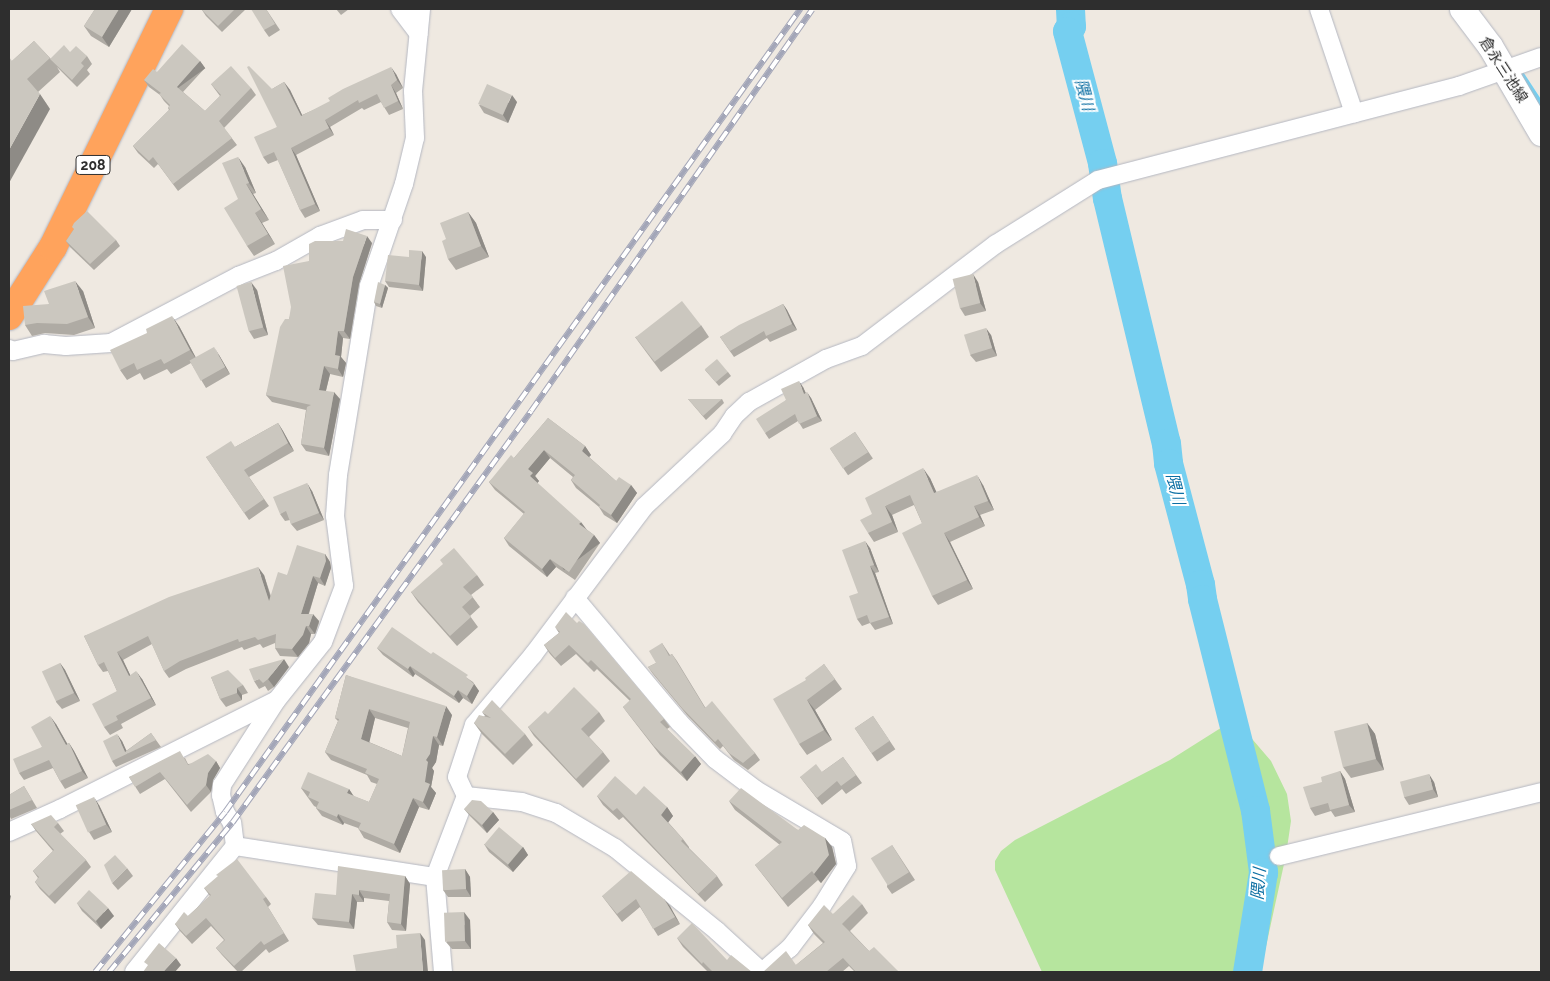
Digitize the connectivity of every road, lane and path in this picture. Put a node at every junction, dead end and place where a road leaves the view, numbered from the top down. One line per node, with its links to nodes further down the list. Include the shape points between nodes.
1 (170, 9): 12 (highway, 208, via 53,247)
2 (400, 9): 6 (street)
3 (421, 9): 6 (street)
4 (1319, 9): 9 (street)
5 (1462, 9): 8 (main road, 倉永三池線)
6 (419, 34): 11 (street, via 413,91 415,138)
7 (1541, 57): 8 (street)
8 (1504, 69): 9 (street, via 1459,86); 10 (main road, 倉永三池線)
9 (1354, 113): 14 (street, via 1098,180 996,244 862,346 826,359 749,402 722,434 644,507)
10 (1541, 133)
11 (393, 220): 13 (street, via 363,220 320,236 111,343 44,344 14,351); 15 (street, via 370,286 338,476 335,516 344,586 323,642)
12 (9, 316)
13 (9, 349)
14 (575, 598): 17 (street, via 474,726 457,777); 17 (street, via 679,722 715,759 756,790 842,841 847,866 822,906 795,940 762,972 615,848 564,818 522,802)
15 (276, 701): 18 (street); 19 (street, via 222,785 225,812 232,824)
16 (1541, 792): 20 (street)
17 (466, 796): 21 (street)
18 (9, 832)
19 (235, 846): 21 (street); 22 (street)
20 (1279, 856)
21 (435, 877): 23 (street)
22 (136, 972)
23 (443, 972)

